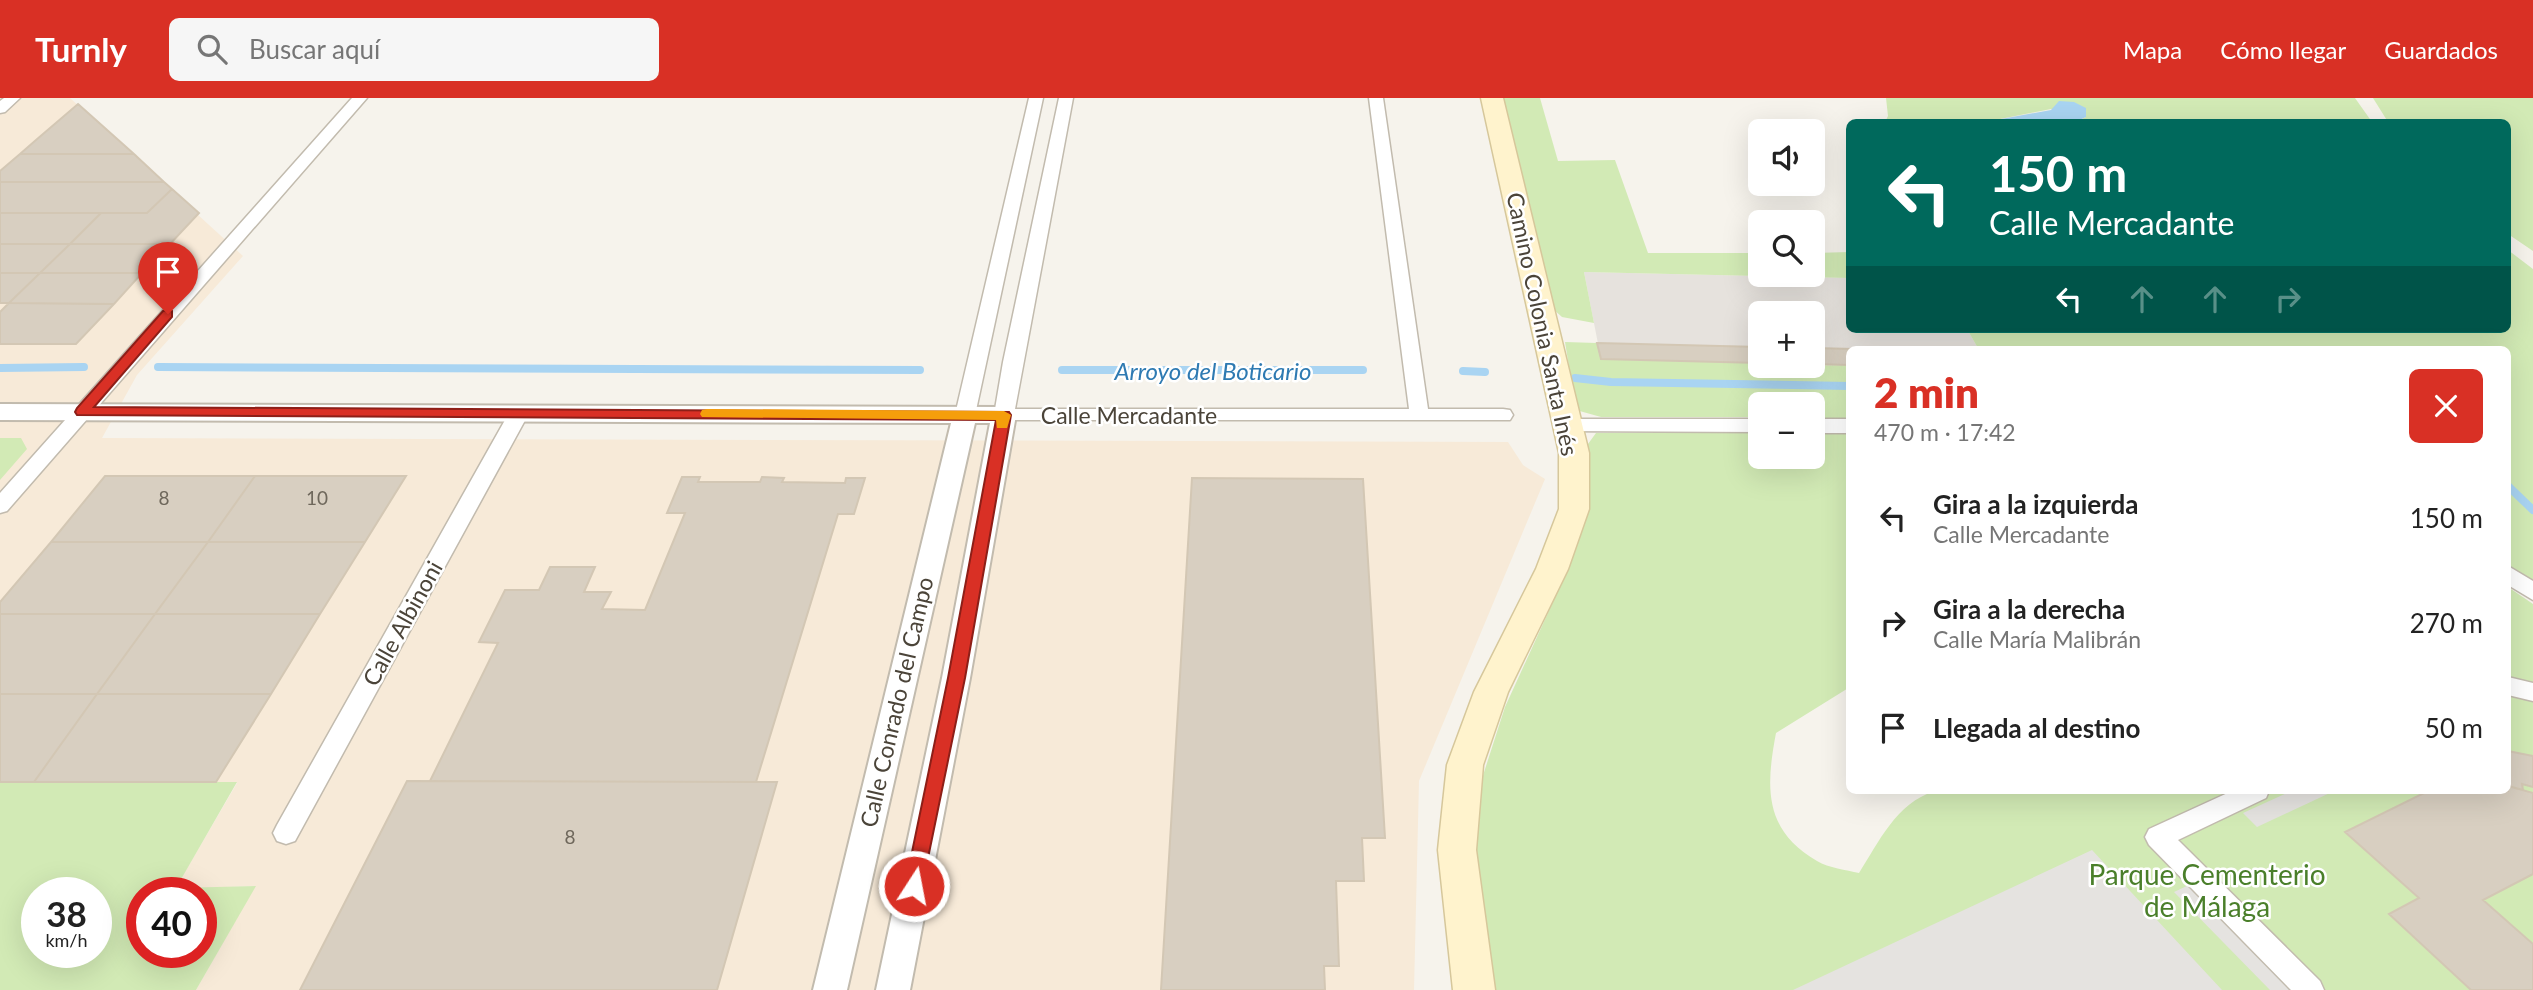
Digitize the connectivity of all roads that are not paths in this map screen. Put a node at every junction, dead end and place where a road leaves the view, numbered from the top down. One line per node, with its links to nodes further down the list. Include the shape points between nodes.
1 (13, 98): 7 (street)
2 (360, 98): 9 (street)
3 (1035, 98): 4 (street); 12 (street)
4 (1067, 98): 13 (street)
5 (1376, 98): 11 (street)
6 (1492, 98): 15 (main road, Camino Colonia Santa Inés)
7 (0, 109)
8 (0, 412): 9 (street, Calle Mercadante)
9 (82, 412): 10 (street, Calle Mercadante); 19 (street)
10 (519, 413): 12 (street, Calle Mercadante); 25 (street, Calle Albinoni)
11 (1419, 414): 13 (street, Calle Mercadante); 14 (street, Calle Mercadante)
12 (965, 415): 13 (street, Calle Mercadante); 26 (street, Calle Conrado del Campo)
13 (1004, 415): 27 (street)
14 (1503, 415)
15 (1569, 426): 16 (street); 28 (main road, Camino Colonia Santa Inés, via 1574,509 1552,569 1491,692 1465,765 1457,850)
16 (1748, 426)
17 (1825, 426): 18 (street)
18 (1846, 426)
19 (0, 506)
20 (2511, 576): 21 (street)
21 (2533, 592)
22 (2511, 687): 23 (street)
23 (2533, 692)
24 (2251, 794): 29 (street, via 2158,837)
25 (286, 833)
26 (830, 990)
27 (893, 990)
28 (1474, 990)
29 (2310, 990)

